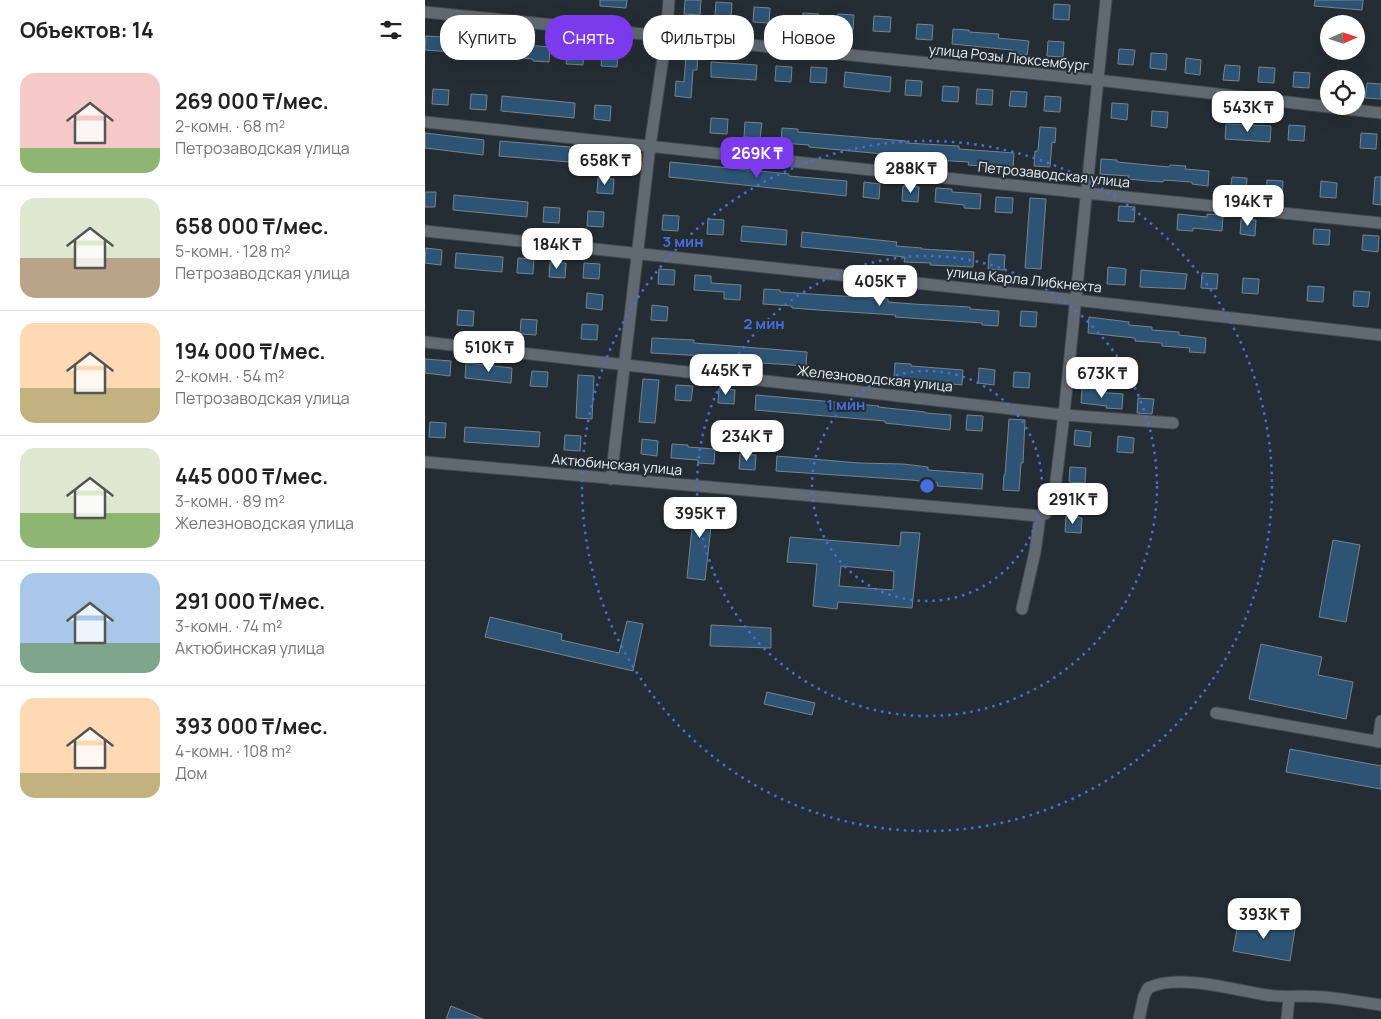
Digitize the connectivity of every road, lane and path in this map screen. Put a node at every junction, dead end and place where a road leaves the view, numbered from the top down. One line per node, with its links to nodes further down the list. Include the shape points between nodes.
1 (669, 0): 4 (street)
2 (1106, 0): 8 (street)
3 (425, 12): 5 (street, улица Розы Люксембург)
4 (668, 15)
5 (643, 35)
6 (754, 46): 8 (street, улица Розы Люксембург)
7 (663, 60): 11 (street)
8 (1097, 80): 9 (street, улица Розы Люксембург); 12 (street)
9 (1381, 112)
10 (425, 122): 11 (street, Петрозаводская улица)
11 (650, 146): 12 (street, Петрозаводская улица); 15 (street)
12 (1086, 193): 13 (street, Петрозаводская улица); 16 (street)
13 (1381, 223)
14 (425, 231): 15 (street, улица Карла Либкнехта)
15 (637, 253): 16 (street, улица Карла Либкнехта); 19 (street)
16 (1077, 300): 17 (street, улица Карла Либкнехта); 20 (street)
17 (1381, 334)
18 (425, 342): 19 (street, Железноводская улица)
19 (624, 366): 20 (street, Железноводская улица); 23 (street)
20 (1064, 415): 21 (street, Железноводская улица); 24 (street, via 1053,505)
21 (1173, 423)
22 (425, 462): 23 (street, Актюбинская улица)
23 (611, 479): 24 (street, Актюбинская улица)
24 (1043, 515): 25 (street)
25 (1022, 609)
26 (1216, 714): 28 (street)
27 (1381, 721): 28 (street)
28 (1379, 742)
29 (1289, 997): 30 (street, via 1323,997); 31 (street, via 1227,987 1164,982 1149,988); 32 (street)
30 (1381, 1005)
31 (1139, 1019)
32 (1287, 1019)

